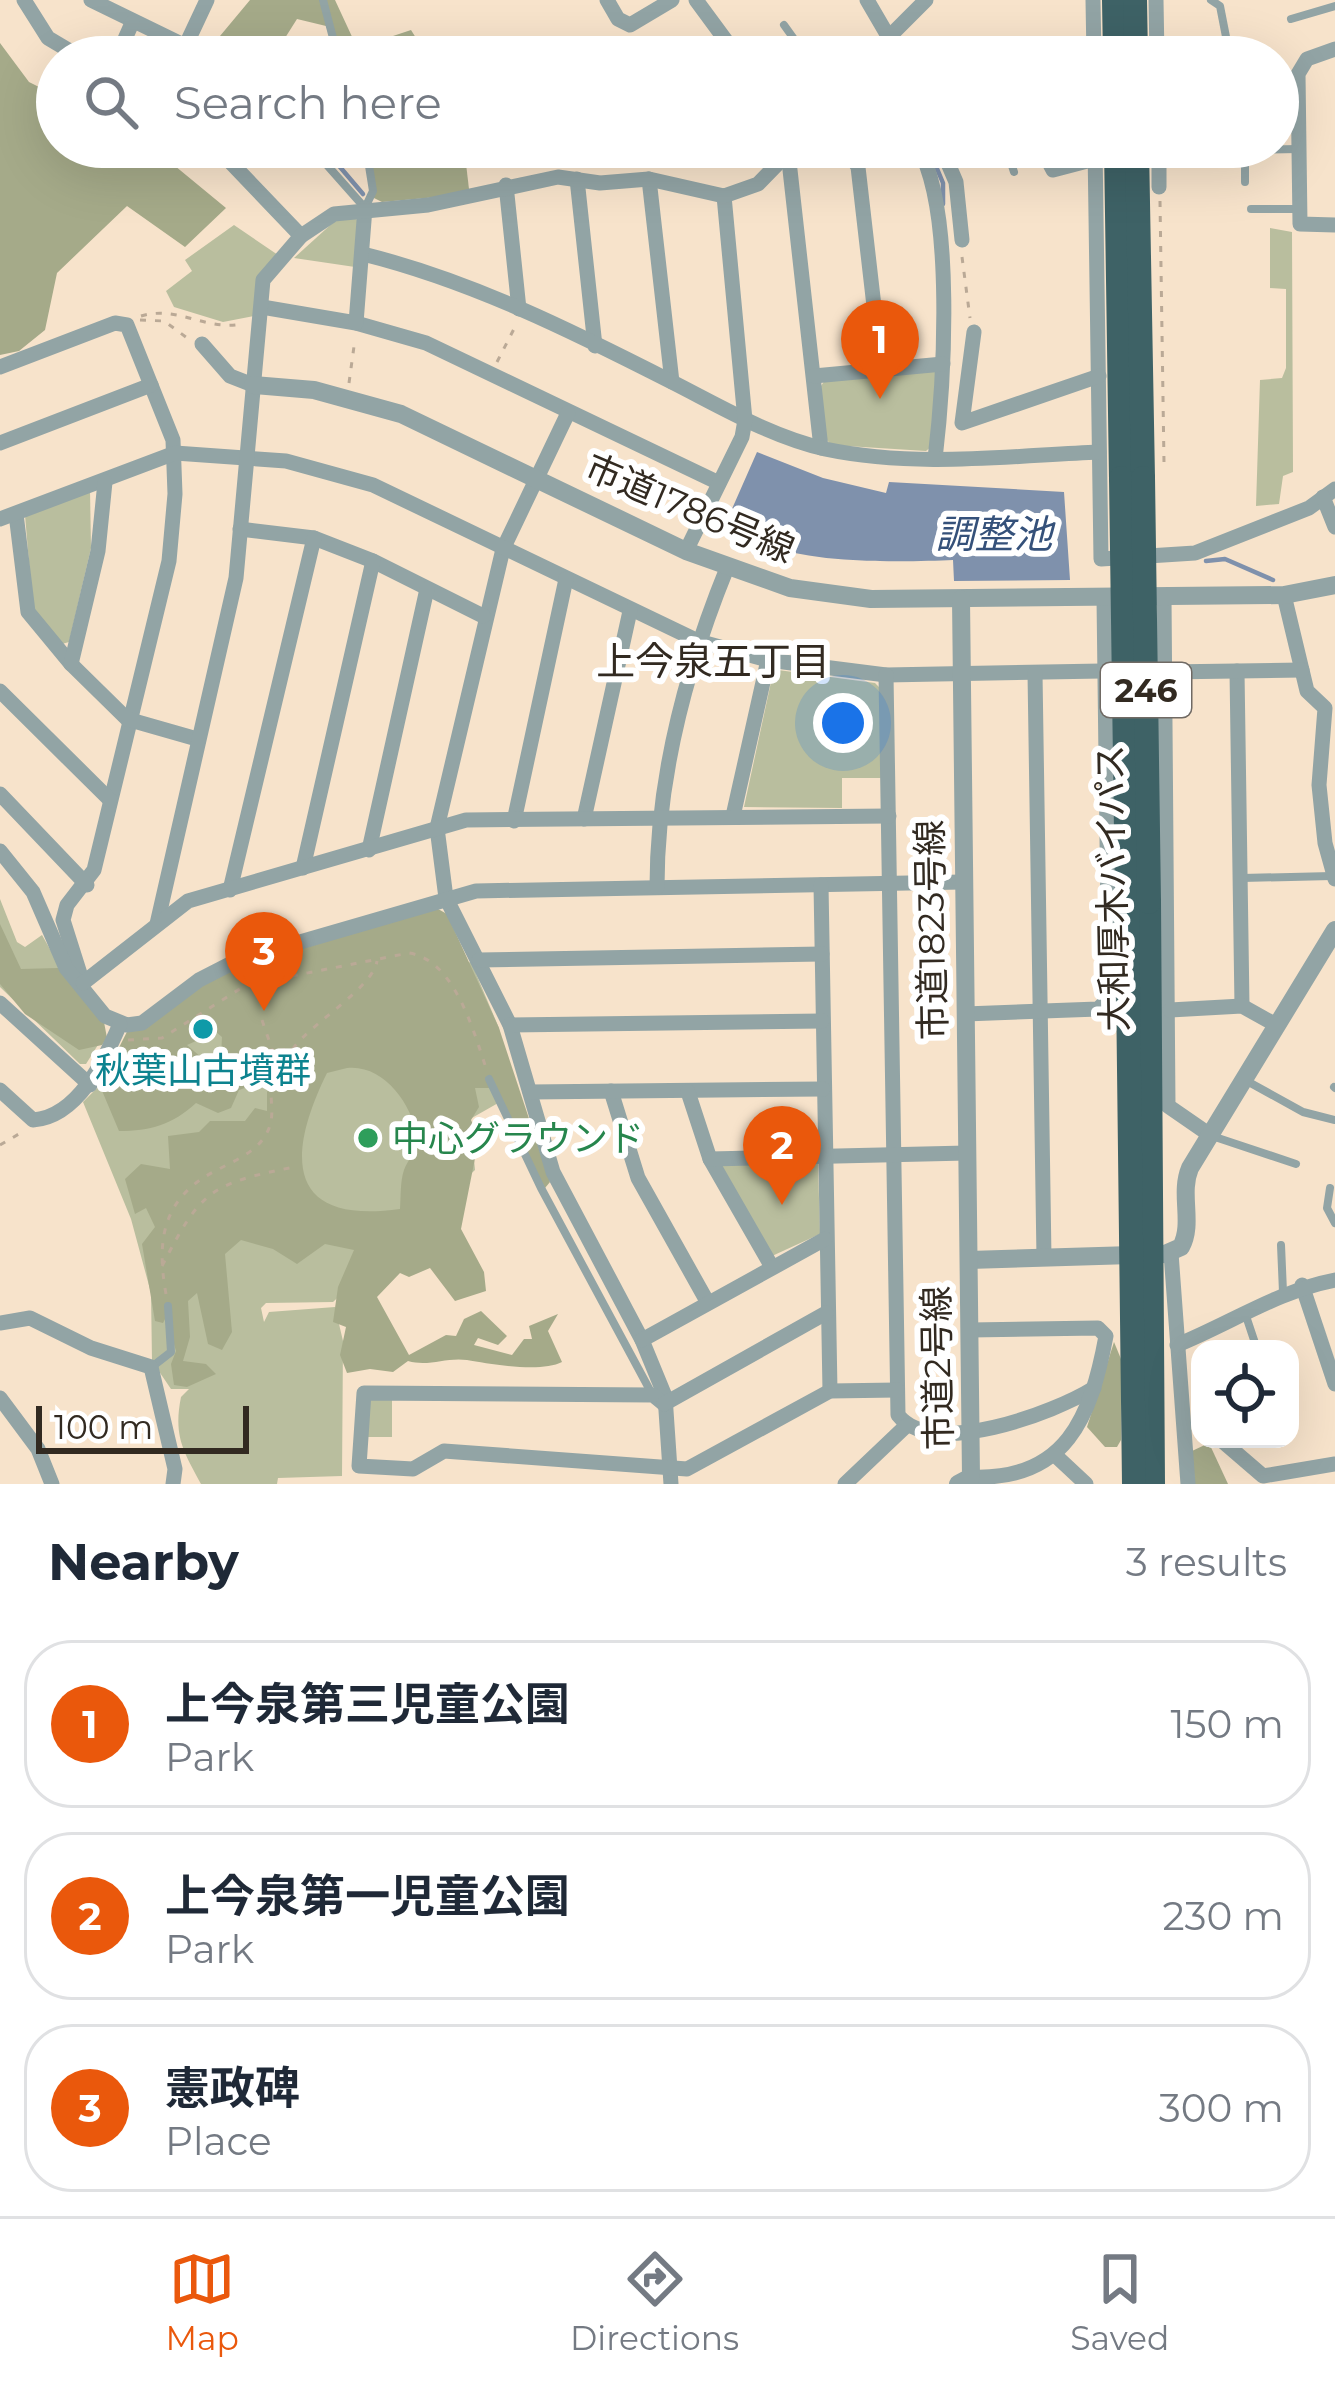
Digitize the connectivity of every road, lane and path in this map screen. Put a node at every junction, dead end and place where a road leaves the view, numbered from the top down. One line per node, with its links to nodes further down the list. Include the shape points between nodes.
1 (24, 0): 19 (street)
2 (91, 0): 17 (street)
3 (207, 0): 22 (street)
4 (323, 0): 23 (lane)
5 (608, 0): 6 (street, via 630,25)
6 (672, 0)
7 (696, 0): 24 (street)
8 (867, 0): 26 (street)
9 (926, 0): 26 (street)
10 (1093, 0): 27 (street)
11 (1114, 0): 28 (highway)
12 (1135, 0): 29 (highway)
13 (1156, 0): 30 (street)
14 (1211, 0): 31 (lane)
15 (1335, 6): 16 (lane)
16 (1291, 19)
17 (132, 23): 20 (street); 21 (street)
18 (784, 25): 25 (lane)
19 (47, 36)
20 (127, 36)
21 (175, 36)
22 (190, 36)
23 (332, 36)
24 (723, 36)
25 (792, 36)
26 (887, 36)
27 (1094, 36)
28 (1115, 36)
29 (1136, 36)
30 (1157, 36)
31 (1227, 36)
32 (1335, 49): 33 (street, via 1300,65)
33 (1299, 149): 56 (street)
34 (236, 168): 59 (street)
35 (330, 168): 55 (lane)
36 (369, 168): 55 (lane, via 373,191)
37 (774, 168): 54 (street, via 758,184)
38 (793, 168): 74 (street)
39 (858, 168): 72 (street)
40 (926, 168): 70 (street, via 936,192)
41 (950, 168): 60 (street)
42 (1013, 168): 48 (lane)
43 (1102, 168): 75 (street)
44 (1104, 168): 88 (highway, 大和厚木バイパス / 246)
45 (1137, 168): 88 (highway, 大和厚木バイパス / 246)
46 (1160, 168): 53 (street)
47 (1245, 168): 51 (lane)
48 (1014, 172)
49 (577, 179): 50 (street); 52 (street); 69 (street)
50 (649, 179): 54 (street); 76 (street)
51 (1245, 182)
52 (506, 184): 55 (street, via 428,205); 62 (street)
53 (1160, 187): 88 (path, via 1164,463)
54 (724, 196): 81 (street)
55 (365, 208): 59 (street, via 334,214); 61 (street)
56 (1300, 208): 57 (lane); 58 (street, via 1300,224)
57 (1251, 209)
58 (1335, 225)
59 (302, 236): 63 (street, via 264,275)
60 (962, 240): 66 (path)
61 (363, 254): 62 (street, via 430,270); 65 (street)
62 (521, 310): 69 (street); 73 (path)
63 (261, 313): 64 (path, via 222,328 168,311); 65 (street); 78 (street)
64 (128, 321): 67 (path, via 164,321); 71 (street); 77 (street)
65 (356, 322): 73 (street)
66 (974, 332): 75 (street, via 962,423)
67 (196, 342): 78 (street, via 230,376)
68 (354, 344): 79 (path)
69 (595, 346): 76 (street)
70 (943, 364): 72 (street); 87 (street)
71 (0, 367)
72 (881, 367): 74 (street)
73 (491, 375): 80 (street)
74 (814, 376): 83 (street)
75 (1099, 376): 84 (street)
76 (672, 382): 81 (street)
77 (151, 385): 82 (street); 85 (street)
78 (253, 385): 86 (street); 89 (street, 市道1786号線, via 376,405)
79 (349, 385)
80 (568, 413): 89 (street); 91 (street)
81 (745, 420): 83 (street); 91 (street)
82 (0, 443)
83 (821, 448): 87 (street)
84 (1099, 452): 87 (street); 92 (street, via 1101,559 1195,553)
85 (175, 453): 86 (street); 90 (street); 121 (street, via 169,561)
86 (250, 456): 95 (street); 97 (street, via 351,476)
87 (935, 459)
88 (1139, 473): 184 (highway, 大和厚木バイパス / 246, bridge, via 1138,903)
89 (535, 477): 97 (street); 98 (street, 市道1786号線)
90 (105, 482): 93 (street); 112 (street, via 98,551)
91 (718, 483): 98 (street)
92 (1329, 493): 94 (street)
93 (8, 517): 112 (street, via 28,612)
94 (1335, 527)
95 (241, 529): 96 (street); 122 (street)
96 (314, 538): 99 (street); 141 (street)
97 (503, 548): 101 (street); 109 (street)
98 (686, 551): 100 (street, 市道1786号線)
99 (373, 560): 103 (street); 133 (street)
100 (728, 568): 107 (street, 市道1786号線, via 843,597); 110 (street)
101 (566, 579): 108 (street); 129 (street)
102 (1335, 585): 104 (street, 市道1786号線)
103 (427, 590): 109 (street); 131 (street)
104 (1284, 595): 105 (street, 市道1786号線); 113 (street)
105 (1164, 597): 106 (street, 市道1786号線); 117 (street)
106 (1104, 598): 107 (street, 市道1786号線); 114 (street)
107 (962, 599): 116 (street, 市道1823号線)
108 (630, 611): 110 (street); 128 (street)
109 (483, 616): 130 (street)
110 (698, 641): 111 (street); 127 (street)
111 (768, 660): 119 (street); 125 (street)
112 (70, 664): 121 (street)
113 (1302, 670): 115 (street); 135 (street, via 1307,691 1324,708 1319,784)
114 (1102, 671): 118 (street); 152 (street, via 1109,998 1103,1006)
115 (1237, 671): 117 (street); 134 (street)
116 (962, 672): 118 (street); 119 (street); 136 (street, 市道1823号線)
117 (1166, 672): 151 (street)
118 (1035, 673): 152 (street)
119 (886, 675): 126 (street)
120 (0, 692): 124 (street)
121 (127, 719): 122 (street); 124 (street)
122 (197, 739): 143 (street)
123 (0, 794): 138 (street)
124 (110, 800): 138 (street)
125 (733, 816): 126 (street); 127 (street)
126 (889, 816): 137 (street)
127 (657, 818): 128 (street); 140 (street)
128 (584, 819): 129 (street)
129 (514, 821): 130 (street)
130 (437, 828): 131 (street); 142 (street)
131 (369, 850): 133 (street)
132 (0, 851): 148 (street, via 33,892 66,968)
133 (303, 868): 141 (street)
134 (1242, 878): 135 (lane); 150 (street)
135 (1333, 878)
136 (962, 882): 137 (street); 153 (street, 市道1823号線)
137 (891, 884): 139 (street); 175 (street)
138 (87, 885): 148 (street, via 63,920)
139 (820, 885): 140 (street); 145 (street)
140 (657, 887): 142 (street)
141 (230, 890): 143 (street, via 188,902)
142 (446, 898): 147 (street); 158 (street, via 238,960)
143 (157, 924): 148 (street)
144 (1335, 930): 157 (street)
145 (821, 954): 147 (street); 155 (street)
146 (376, 959): 158 (path, via 246,985 162,1038 133,1041); 159 (path, via 370,981); 162 (path, via 410,953 439,965)
147 (479, 960): 156 (street)
148 (82, 983): 158 (street)
149 (0, 1003): 164 (street)
150 (1242, 1006): 151 (street); 157 (street)
151 (1170, 1010): 172 (street, via 1168,1106)
152 (1040, 1011): 153 (street); 185 (street)
153 (965, 1013): 174 (street, 市道1823号線)
154 (262, 1020): 160 (path)
155 (822, 1021): 156 (street); 165 (street)
156 (510, 1025): 169 (street)
157 (1276, 1025): 163 (street)
158 (118, 1029): 164 (street)
159 (294, 1047): 160 (path); 188 (path, via 273,1086 262,1140 191,1186 166,1216)
160 (274, 1054): 161 (path)
161 (206, 1066)
162 (489, 1079): 207 (lane)
163 (1244, 1079): 170 (lane); 172 (street)
164 (90, 1085): 171 (street)
165 (823, 1089): 168 (street); 176 (street)
166 (0, 1090): 171 (street)
167 (611, 1091): 168 (street); 169 (street); 192 (street, via 638,1178)
168 (688, 1091): 177 (street)
169 (530, 1092): 198 (street, via 553,1172)
170 (1335, 1120)
171 (38, 1121): 173 (path)
172 (1210, 1135): 178 (lane); 184 (street, via 1184,1184 1185,1241)
173 (0, 1145)
174 (968, 1153): 175 (street); 186 (street, 市道1823号線)
175 (894, 1155): 176 (street); 205 (street)
176 (824, 1156): 177 (street); 182 (street)
177 (710, 1159): 187 (street)
178 (1296, 1164)
179 (294, 1167): 188 (path, via 198,1201)
180 (1330, 1188): 181 (lane)
181 (1335, 1223)
182 (825, 1239): 187 (street); 194 (street)
183 (1281, 1245): 191 (lane)
184 (1152, 1254): 185 (street, 市道2号線); 200 (street); 222 (highway, 大和厚木バイパス / 246); 223 (highway, 大和厚木バイパス / 246)
185 (1044, 1258): 186 (street, 市道2号線)
186 (969, 1260): 197 (street, 市道2号線)
187 (772, 1267): 192 (street)
188 (161, 1268): 193 (path)
189 (1335, 1280): 190 (street)
190 (1303, 1286): 191 (street); 202 (street)
191 (1283, 1292): 195 (street)
192 (708, 1303): 198 (street)
193 (168, 1306): 201 (lane, via 171,1352)
194 (826, 1313): 204 (street); 207 (street)
195 (1246, 1316): 199 (lane); 200 (street)
196 (0, 1323): 201 (street, via 30,1318)
197 (970, 1330): 203 (street, via 1098,1328 1106,1336); 210 (street, 市道2号線)
198 (642, 1340): 207 (street)
199 (1254, 1340)
200 (1177, 1345): 208 (street)
201 (151, 1367): 216 (street)
202 (1334, 1375)
203 (1094, 1388): 210 (street, via 1046,1415); 213 (street)
204 (830, 1390): 205 (street); 215 (street, via 687,1469)
205 (897, 1390): 209 (street)
206 (0, 1398): 218 (street, via 38,1449)
207 (658, 1400): 215 (street); 215 (street, via 364,1393 359,1466 413,1469 444,1451)
208 (1191, 1422)
209 (906, 1426): 210 (street, via 938,1434); 220 (street)
210 (971, 1429): 217 (street, 市道2号線)
211 (1192, 1448): 224 (street)
212 (1230, 1448): 214 (street, via 1263,1476)
213 (1056, 1456): 217 (street, via 1018,1475); 221 (street)
214 (1335, 1464)
215 (670, 1466): 219 (street)
216 (174, 1476)
217 (964, 1481)
218 (52, 1484)
219 (671, 1484)
220 (845, 1484)
221 (1086, 1484)
222 (1134, 1484)
223 (1154, 1484)
224 (1188, 1484)

